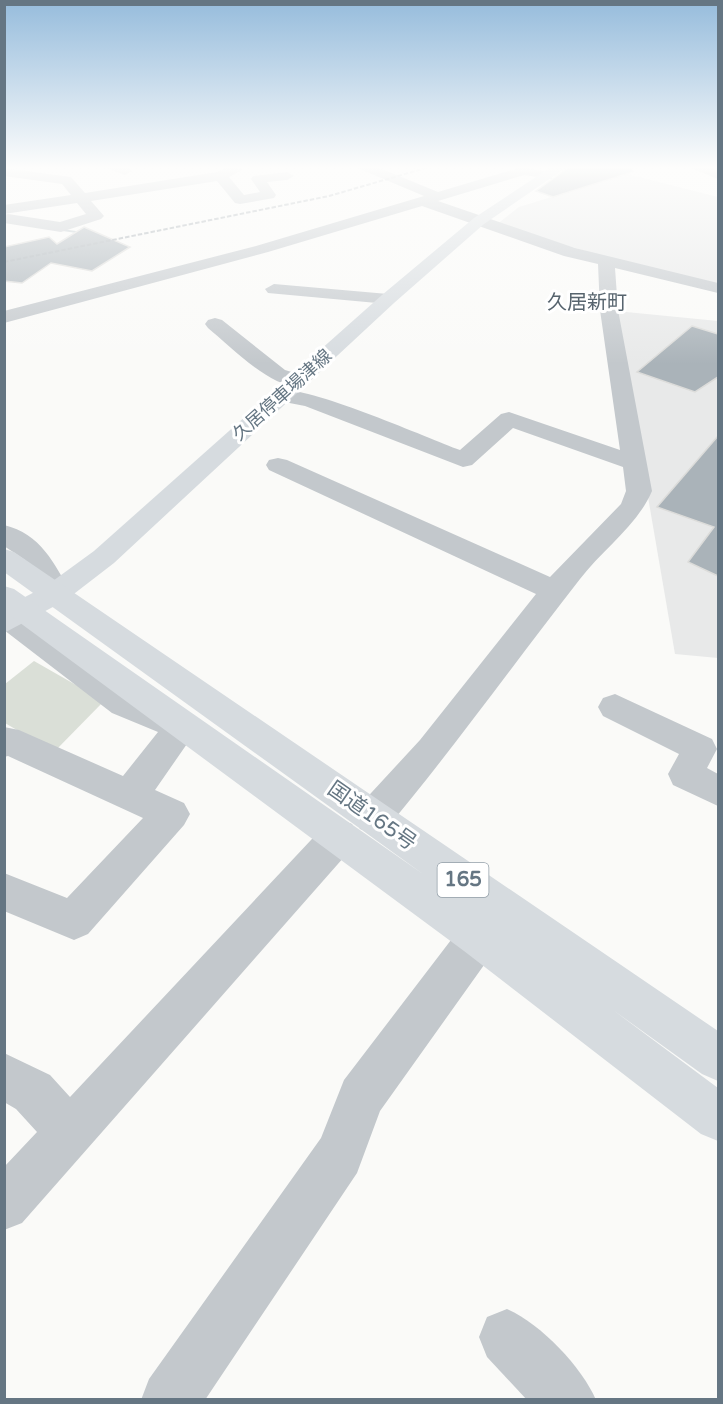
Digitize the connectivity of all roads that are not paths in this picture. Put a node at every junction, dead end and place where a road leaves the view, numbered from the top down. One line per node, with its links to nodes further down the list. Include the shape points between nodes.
1 (42, 233): 5 (street)
2 (317, 233): 11 (street)
3 (465, 233): 10 (main road, 久居停車場津線)
4 (516, 233): 6 (street)
5 (23, 238)
6 (606, 261): 7 (street); 15 (street, via 609,310)
7 (718, 288)
8 (274, 289): 10 (street)
9 (15, 293): 11 (street)
10 (388, 298): 14 (main road, 久居停車場津線)
11 (68, 301): 12 (street)
12 (4, 317)
13 (214, 324): 14 (street)
14 (290, 388): 15 (street, via 311,401 463,460 509,419); 20 (main road, 久居停車場津線, via 104,556)
15 (635, 462): 19 (street, via 639,491 632,507)
16 (278, 465): 19 (street)
17 (4, 533): 20 (street, 国道165号 / 165, via 36,555)
18 (4, 558): 20 (main road, 国道165号 / 165)
19 (555, 591): 27 (street, via 432,750)
20 (56, 593): 21 (main road, 久居停車場津線); 27 (main road, 国道165号 / 165)
21 (10, 612): 23 (street, 国道165号 / 165, via 124,704)
22 (615, 707): 25 (street, via 700,749 686,774)
23 (194, 733): 26 (street); 27 (main road, 国道165号 / 165)
24 (4, 743): 26 (street, via 7,740)
25 (718, 791)
26 (130, 795): 28 (street, via 171,814 74,920)
27 (356, 826): 29 (main road, 国道165号 / 165); 30 (main road, 国道165号 / 165); 33 (street)
28 (4, 892)
29 (479, 938): 32 (main road, 国道165号 / 165); 36 (street, via 361,1097 339,1155)
30 (718, 1058)
31 (4, 1076): 33 (street, via 33,1092)
32 (718, 1117)
33 (70, 1132): 34 (street)
34 (4, 1206)
35 (507, 1337): 37 (street)
36 (170, 1400)
37 (567, 1400)

